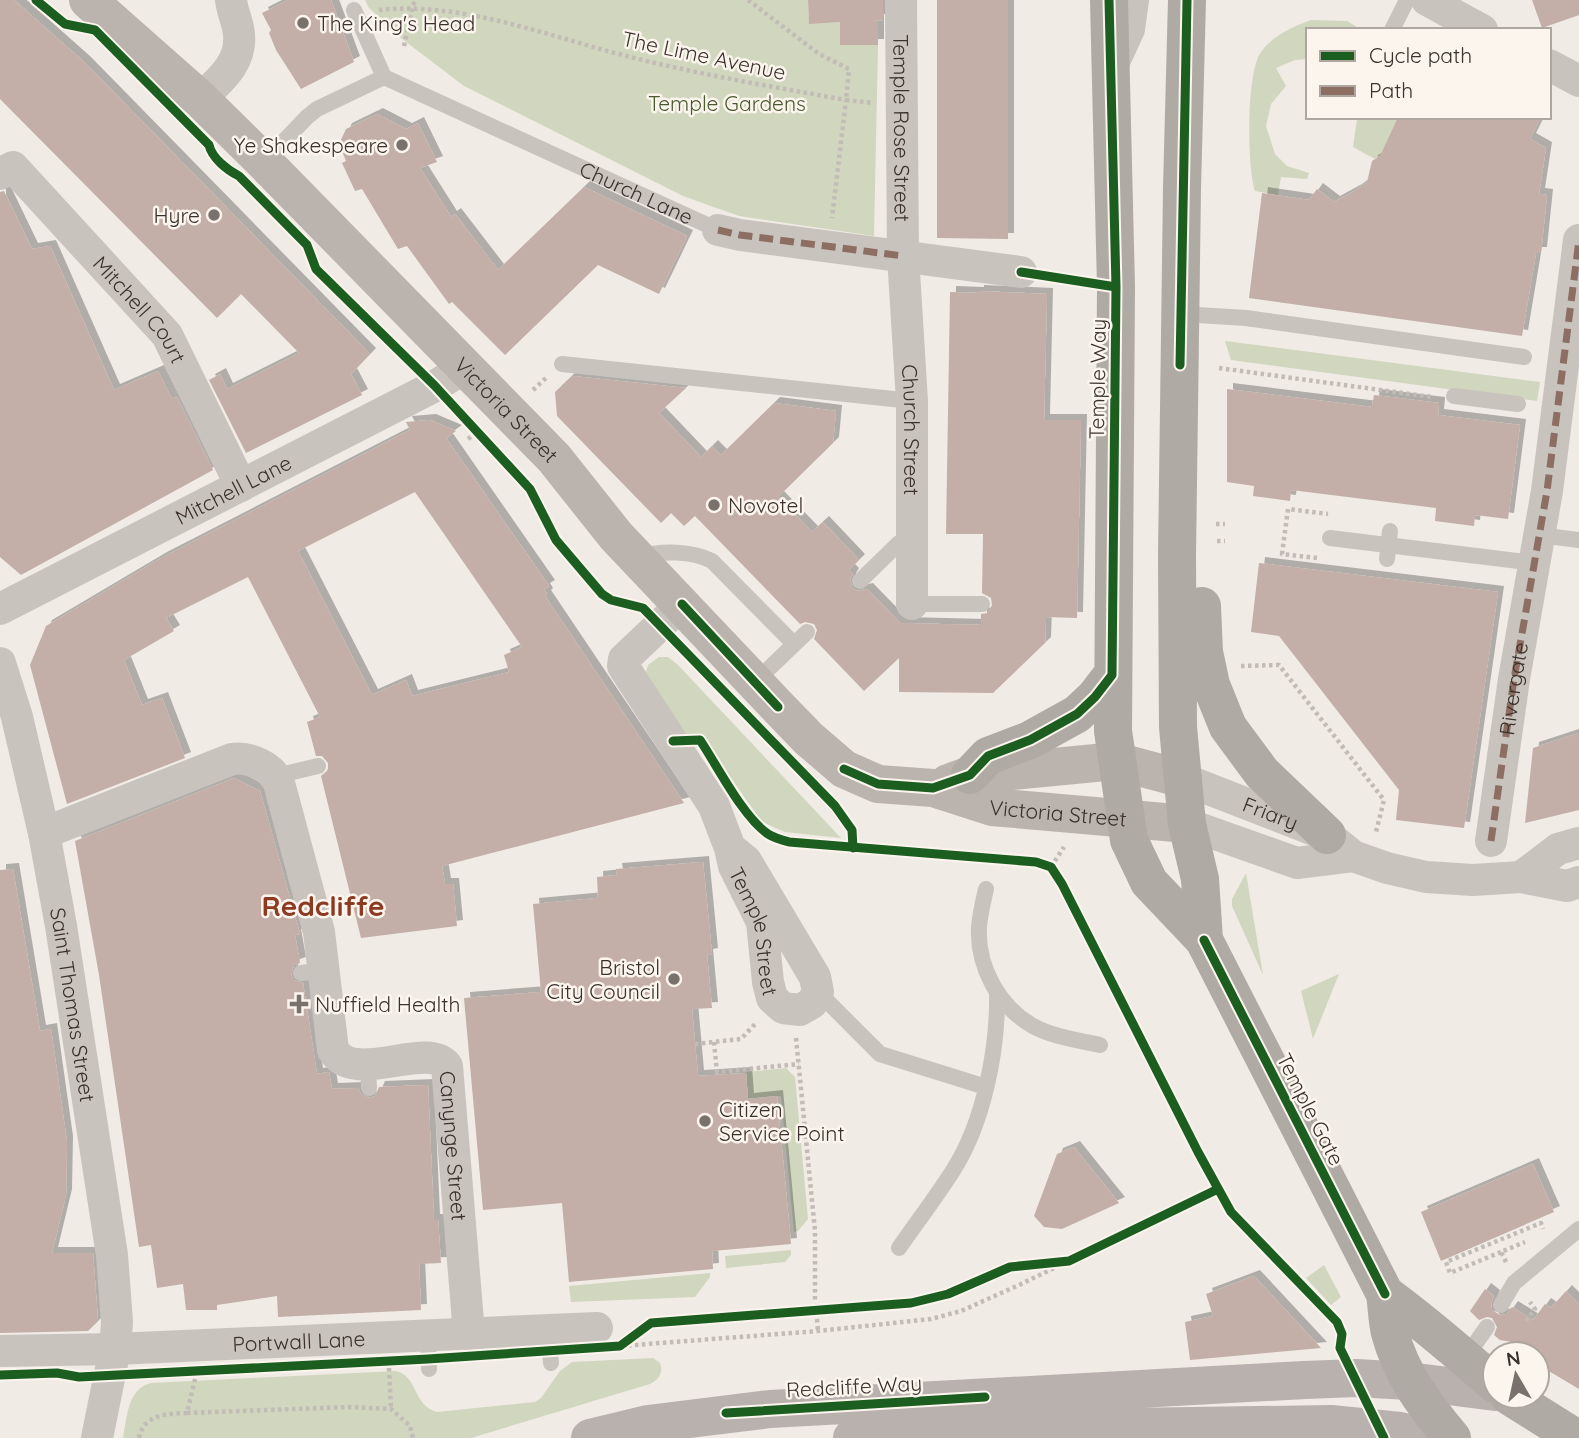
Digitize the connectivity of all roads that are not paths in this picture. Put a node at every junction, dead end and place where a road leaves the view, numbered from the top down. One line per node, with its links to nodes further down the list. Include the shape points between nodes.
1 (88, 0): 16 (main road, Victoria Street)
2 (231, 0): 16 (street, via 240,42 238,57)
3 (901, 0): 21 (street, Temple Rose Street)
4 (1109, 0): 13 (highway, Temple Way)
5 (1133, 0): 13 (street, via 1129,29)
6 (1187, 0): 23 (highway)
7 (1407, 0): 11 (lane)
8 (1427, 0): 10 (street)
9 (354, 10): 14 (lane)
10 (1474, 18)
11 (1393, 28)
12 (1551, 66): 15 (street)
13 (1112, 68): 45 (highway, Temple Way, via 1116,287)
14 (384, 77): 17 (lane, via 317,109); 19 (lane, Church Lane)
15 (1579, 81)
16 (200, 99): 17 (main road, Victoria Street)
17 (264, 162): 26 (main road, Victoria Street)
18 (0, 174): 30 (street, Mitchell Court, via 13,167 167,335)
19 (718, 230): 21 (street, Church Lane)
20 (1579, 240): 34 (street, Rivergate)
21 (903, 256): 22 (street, Church Lane); 28 (street, Church Street)
22 (1021, 272)
23 (1181, 314): 24 (lane, via 1246,318); 35 (highway)
24 (1524, 357)
25 (562, 364): 28 (lane)
26 (466, 367): 30 (street, Mitchell Lane); 36 (main road, Victoria Street, via 554,458)
27 (1454, 396): 29 (lane)
28 (912, 401): 33 (street, Church Street)
29 (1518, 404)
30 (241, 486): 41 (street, Mitchell Lane)
31 (1330, 538): 34 (lane, via 1388,545)
32 (1579, 540): 34 (lane)
33 (912, 543): 37 (lane, via 899,543); 39 (street, Church Street)
34 (1536, 549): 56 (street, Rivergate)
35 (1177, 556): 51 (highway, via 1178,727); 58 (highway, via 1202,589 1204,652 1228,727 1262,773)
36 (637, 558): 38 (main road, Victoria Street); 43 (lane, via 697,555 712,561)
37 (860, 581)
38 (682, 604): 46 (main road, Victoria Street); 59 (street, Temple Street, via 624,659 623,666 713,806)
39 (912, 604): 40 (lane)
40 (982, 604)
41 (0, 609)
42 (807, 632): 43 (lane)
43 (794, 644): 46 (lane)
44 (0, 663): 55 (street, Saint Thomas Street)
45 (1112, 675): 47 (highway, Temple Way); 49 (highway, via 1077,714 988,756)
46 (755, 682): 52 (main road, Victoria Street, via 845,769 878,783)
47 (1116, 761): 49 (main road, Victoria Street); 51 (main road, Victoria Street); 53 (highway, Temple Way)
48 (318, 766): 50 (lane)
49 (970, 775): 52 (main road, Victoria Street)
50 (276, 776): 55 (street, via 240,758 182,771); 74 (street, Canynge Street, via 319,932 313,972 333,1050 368,1076 428,1058 447,1066)
51 (1183, 779): 54 (highway); 58 (street, Friary)
52 (933, 788): 53 (main road, Victoria Street, via 992,807)
53 (1124, 817): 54 (main road, Victoria Street); 63 (highway, Temple Gate, via 1134,855 1149,882)
54 (1187, 824): 58 (street, Friary, via 1297,863); 63 (highway, Temple Gate, via 1200,879)
55 (44, 833): 76 (street, Saint Thomas Street, via 112,1255)
56 (1491, 841)
57 (1579, 843): 60 (street, via 1558,849)
58 (1340, 846): 60 (street, Friary, via 1426,877)
59 (730, 848): 64 (street, Temple Street, via 746,861 815,977); 64 (street, Temple Street, via 762,922 772,998 783,1009 800,1010 812,1003)
60 (1521, 877): 61 (street, Friary, via 1567,886)
61 (1579, 882)
62 (985, 889): 65 (lane, via 980,949)
63 (1204, 940): 70 (highway, Temple Gate)
64 (818, 992): 67 (lane, via 880,1054)
65 (997, 993): 66 (lane, via 1033,1026); 67 (lane, via 998,1023)
66 (1100, 1045)
67 (986, 1087): 69 (lane, via 956,1166)
68 (1579, 1229): 71 (lane, via 1514,1283)
69 (899, 1248)
70 (1385, 1294): 78 (highway, Temple Gate); 81 (highway, Temple Gate, via 1390,1333)
71 (1502, 1306)
72 (1487, 1327): 78 (lane)
73 (548, 1331): 74 (street, Portwall Lane); 75 (street, Portwall Lane); 79 (lane)
74 (469, 1334): 76 (street, Portwall Lane, via 429,1355)
75 (608, 1341)
76 (115, 1349): 77 (street, Portwall Lane); 87 (street, Saint Thomas Street)
77 (0, 1351)
78 (1465, 1357): 80 (highway, Temple Gate)
79 (551, 1363)
80 (1481, 1371)
81 (1409, 1381): 82 (main road, Redcliffe Way); 88 (main road, Redcliffe Way, via 1356,1378 726,1413); 91 (highway, Temple Gate)
82 (1481, 1390)
83 (1531, 1410): 92 (highway)
84 (1169, 1432): 85 (main road); 90 (main road, via 1331,1424)
85 (1062, 1433): 86 (main road, via 995,1429)
86 (926, 1435): 89 (main road)
87 (97, 1438)
88 (590, 1438)
89 (852, 1438)
90 (1431, 1438)
91 (1452, 1438)
92 (1576, 1438)

